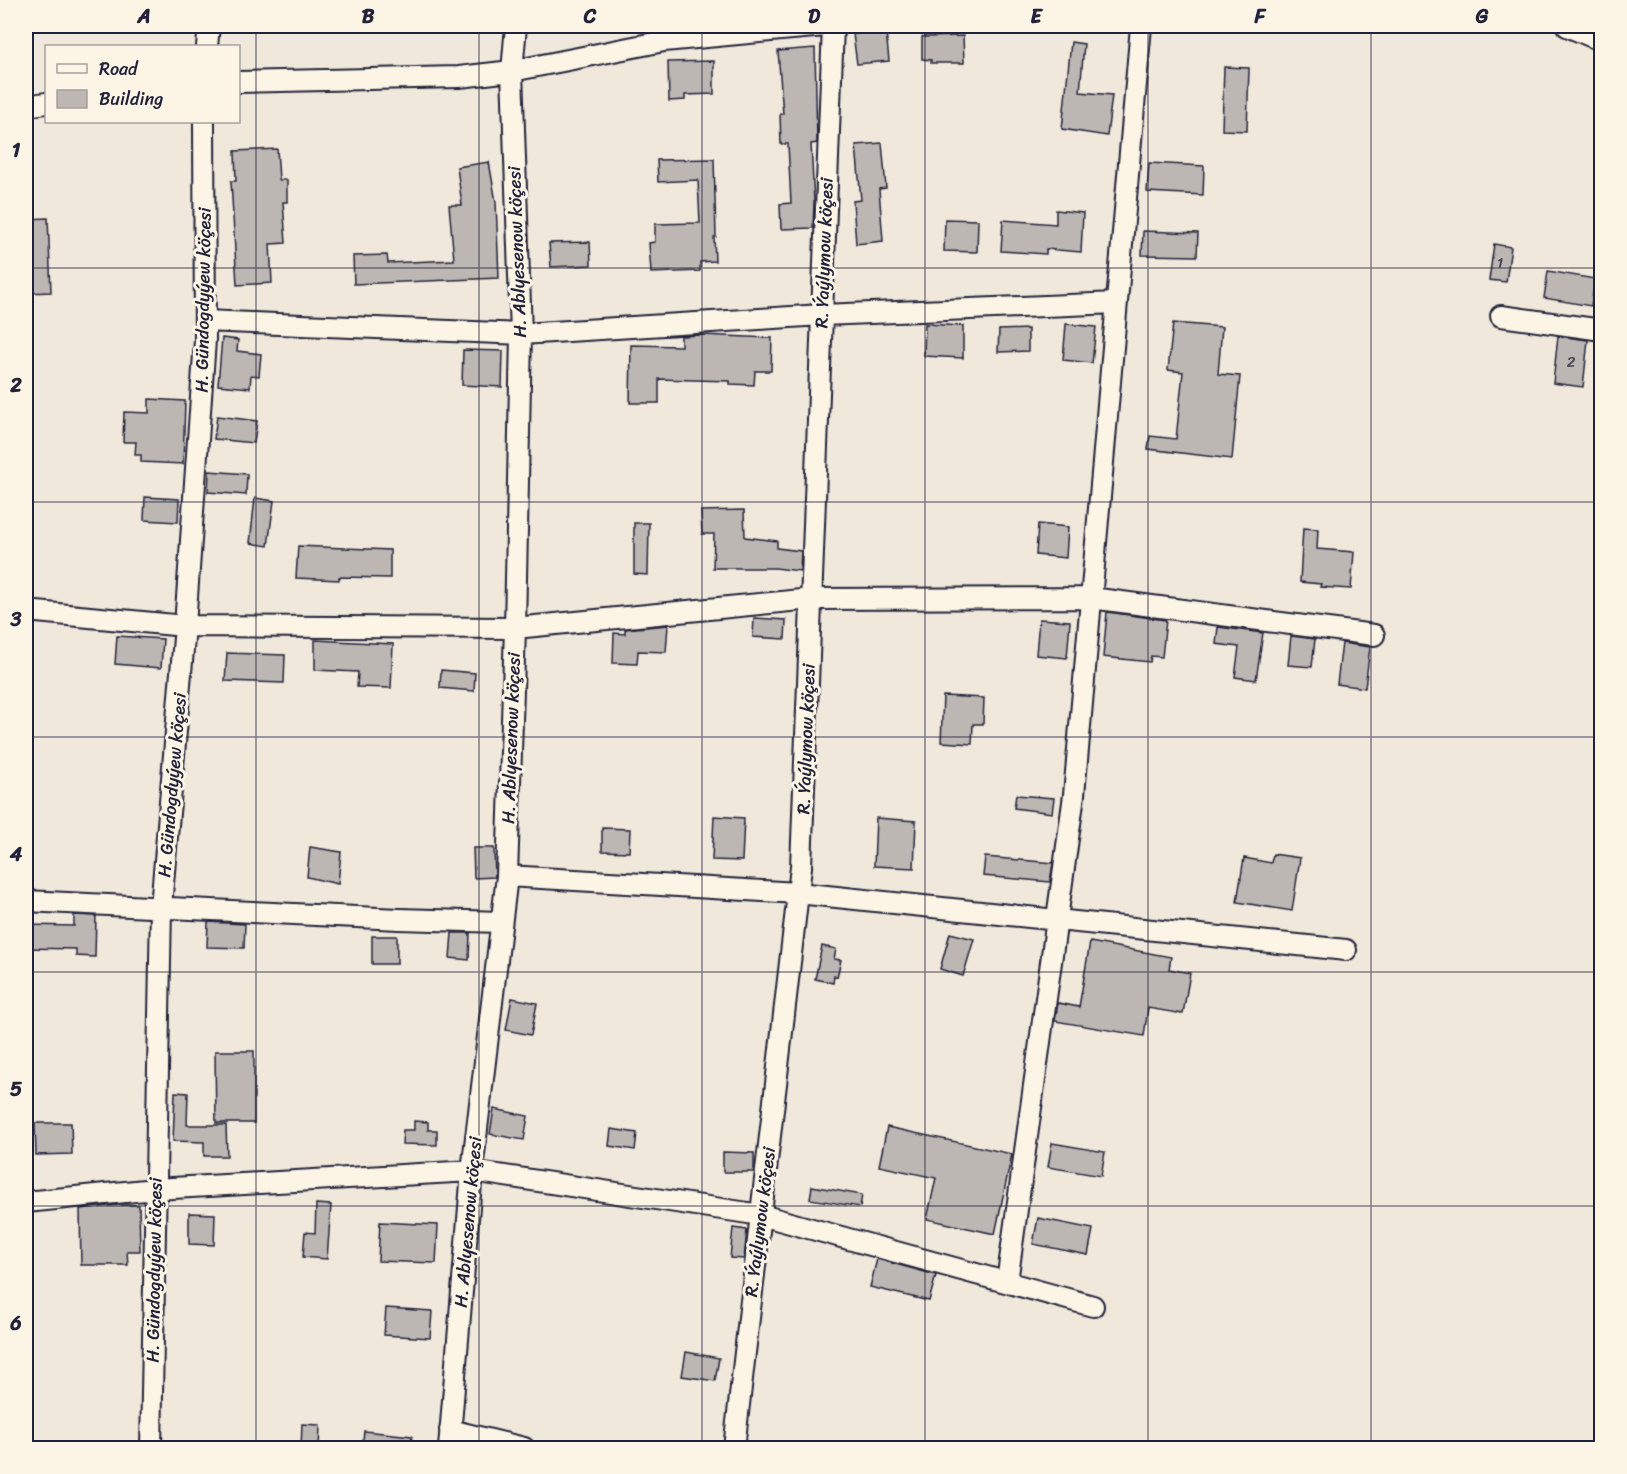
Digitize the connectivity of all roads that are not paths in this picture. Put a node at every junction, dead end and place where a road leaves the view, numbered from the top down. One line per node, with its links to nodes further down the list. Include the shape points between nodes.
1 (209, 26): 8 (street)
2 (516, 26): 9 (street, H. Ablyesenow köçesi)
3 (825, 26): 9 (street, via 664,41)
4 (833, 26): 15 (street, R. Ýaýlymow köçesi)
5 (1142, 26): 14 (street)
6 (1567, 26): 7 (street)
7 (1602, 41)
8 (207, 45)
9 (512, 71): 10 (street, via 459,77); 19 (street, H. Ablyesenow köçesi)
10 (240, 82)
11 (45, 103): 12 (street)
12 (26, 106)
13 (204, 123): 17 (street, H. Gündogdyýew köçesi)
14 (1117, 303): 15 (street); 20 (street)
15 (822, 315): 19 (street); 21 (street, R. Ýaýlymow köçesi)
16 (1501, 316): 18 (street)
17 (205, 321): 19 (street); 23 (street, H. Gündogdyýew köçesi)
18 (1602, 330)
19 (520, 334): 24 (street, H. Ablyesenow köçesi)
20 (1091, 598): 21 (street); 25 (street); 30 (street, via 1074,795)
21 (811, 600): 24 (street); 27 (street, R. Ýaýlymow köçesi)
22 (26, 611): 23 (street)
23 (185, 626): 24 (street); 29 (street, H. Gündogdyýew köçesi)
24 (515, 628): 26 (street, H. Ablyesenow köçesi)
25 (1374, 635)
26 (507, 876): 27 (street); 31 (street, H. Ablyesenow köçesi)
27 (798, 893): 30 (street); 36 (street, R. Ýaýlymow köçesi)
28 (26, 901): 29 (street)
29 (161, 907): 31 (street); 34 (street, H. Gündogdyýew köçesi)
30 (1056, 920): 32 (street); 37 (street)
31 (501, 922): 33 (street, H. Ablyesenow köçesi)
32 (1346, 950)
33 (472, 1171): 34 (street); 36 (street); 39 (street, H. Ablyesenow köçesi)
34 (155, 1189): 35 (street); 40 (street, H. Gündogdyýew köçesi)
35 (26, 1202)
36 (761, 1215): 37 (street); 42 (street, R. Ýaýlymow köçesi)
37 (1007, 1282): 38 (street)
38 (1093, 1306)
39 (449, 1439): 41 (street)
40 (151, 1449)
41 (524, 1449)
42 (734, 1449)

